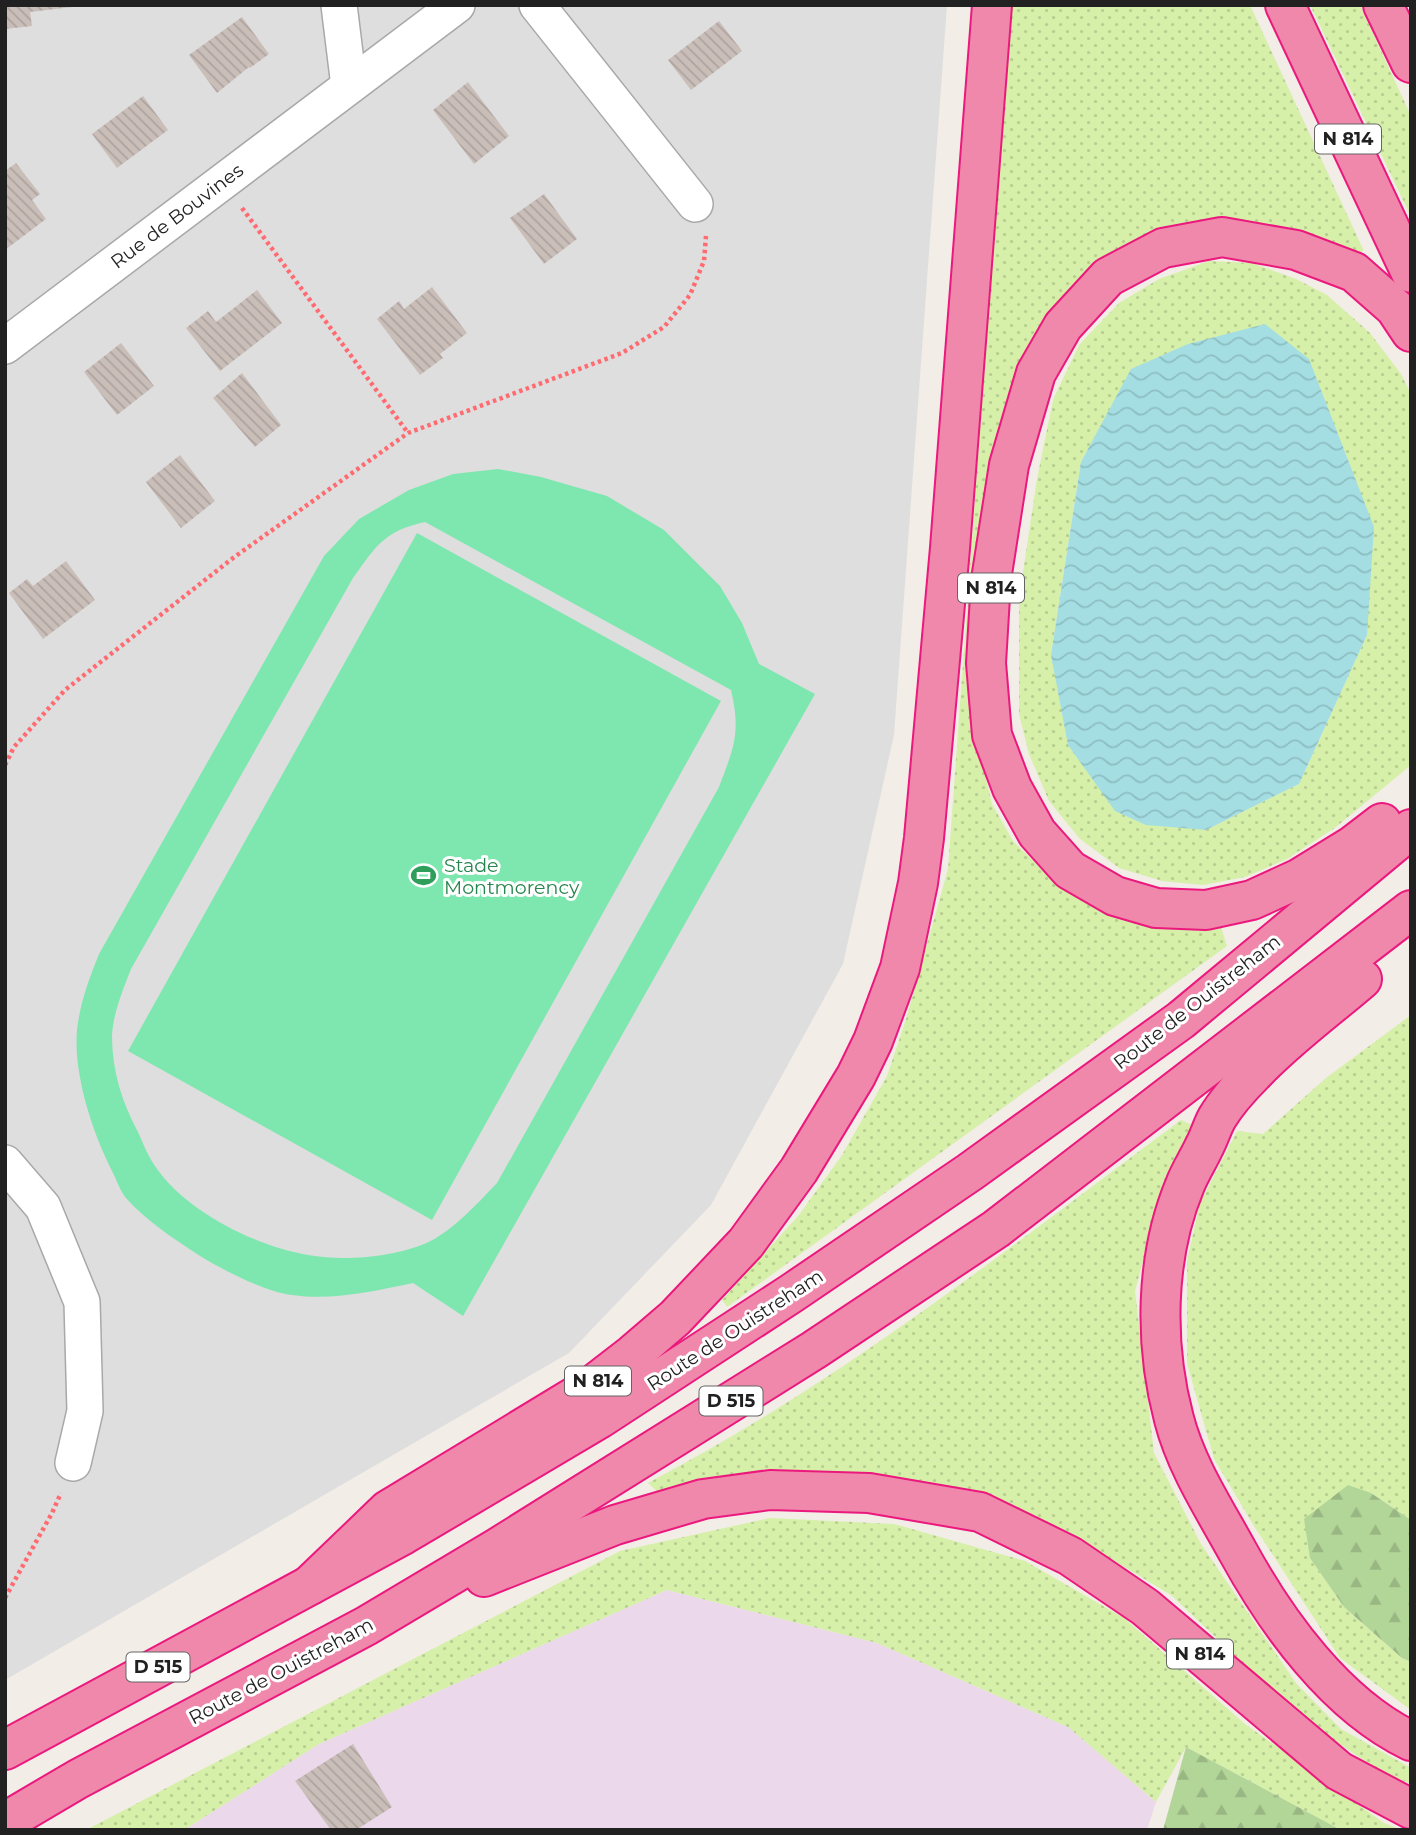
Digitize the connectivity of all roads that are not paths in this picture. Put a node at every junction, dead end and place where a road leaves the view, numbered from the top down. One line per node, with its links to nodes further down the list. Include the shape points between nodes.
1 (339, 5): 8 (street)
2 (457, 5): 8 (street, Rue de Bouvines)
3 (537, 5): 9 (street)
4 (992, 5): 19 (highway, N 814, via 924,838 900,968 873,1041 799,1170 746,1242 675,1318 589,1388 388,1510)
5 (1285, 5): 10 (highway, N 814)
6 (1383, 5): 7 (highway)
7 (1411, 64)
8 (349, 86): 12 (street, Rue de Bouvines)
9 (695, 204)
10 (1411, 273)
11 (1411, 332): 13 (highway, N 814, via 1395,307 1354,272 1296,250 1222,237 1163,248 1108,277 1063,326 1036,373 1009,465 992,580 986,663 992,735 1012,788 1037,833 1070,870 1115,896 1156,908 1206,910 1252,900 1300,878)
12 (5, 346)
13 (1411, 806)
14 (1411, 829): 19 (highway, Route de Ouistreham / D 515, via 1181,1020 970,1172 598,1419)
15 (1411, 910): 20 (highway, Route de Ouistreham / D 515, via 996,1229 814,1350)
16 (1411, 932): 21 (highway, via 1254,1073 1218,1117 1185,1184 1173,1221 1162,1274 1161,1326 1164,1374 1174,1421 1196,1474 1246,1566 1287,1629 1344,1694)
17 (5, 1163): 18 (street, via 43,1207 82,1302 85,1411)
18 (73, 1463)
19 (310, 1585): 22 (highway, Route de Ouistreham / D 515)
20 (366, 1626): 23 (highway, N 814, via 615,1525 703,1499 770,1490 869,1493 980,1512 1070,1556 1146,1607 1339,1771); 24 (highway, Route de Ouistreham / D 515)
21 (1411, 1741)
22 (5, 1749)
23 (1411, 1809)
24 (5, 1822)

